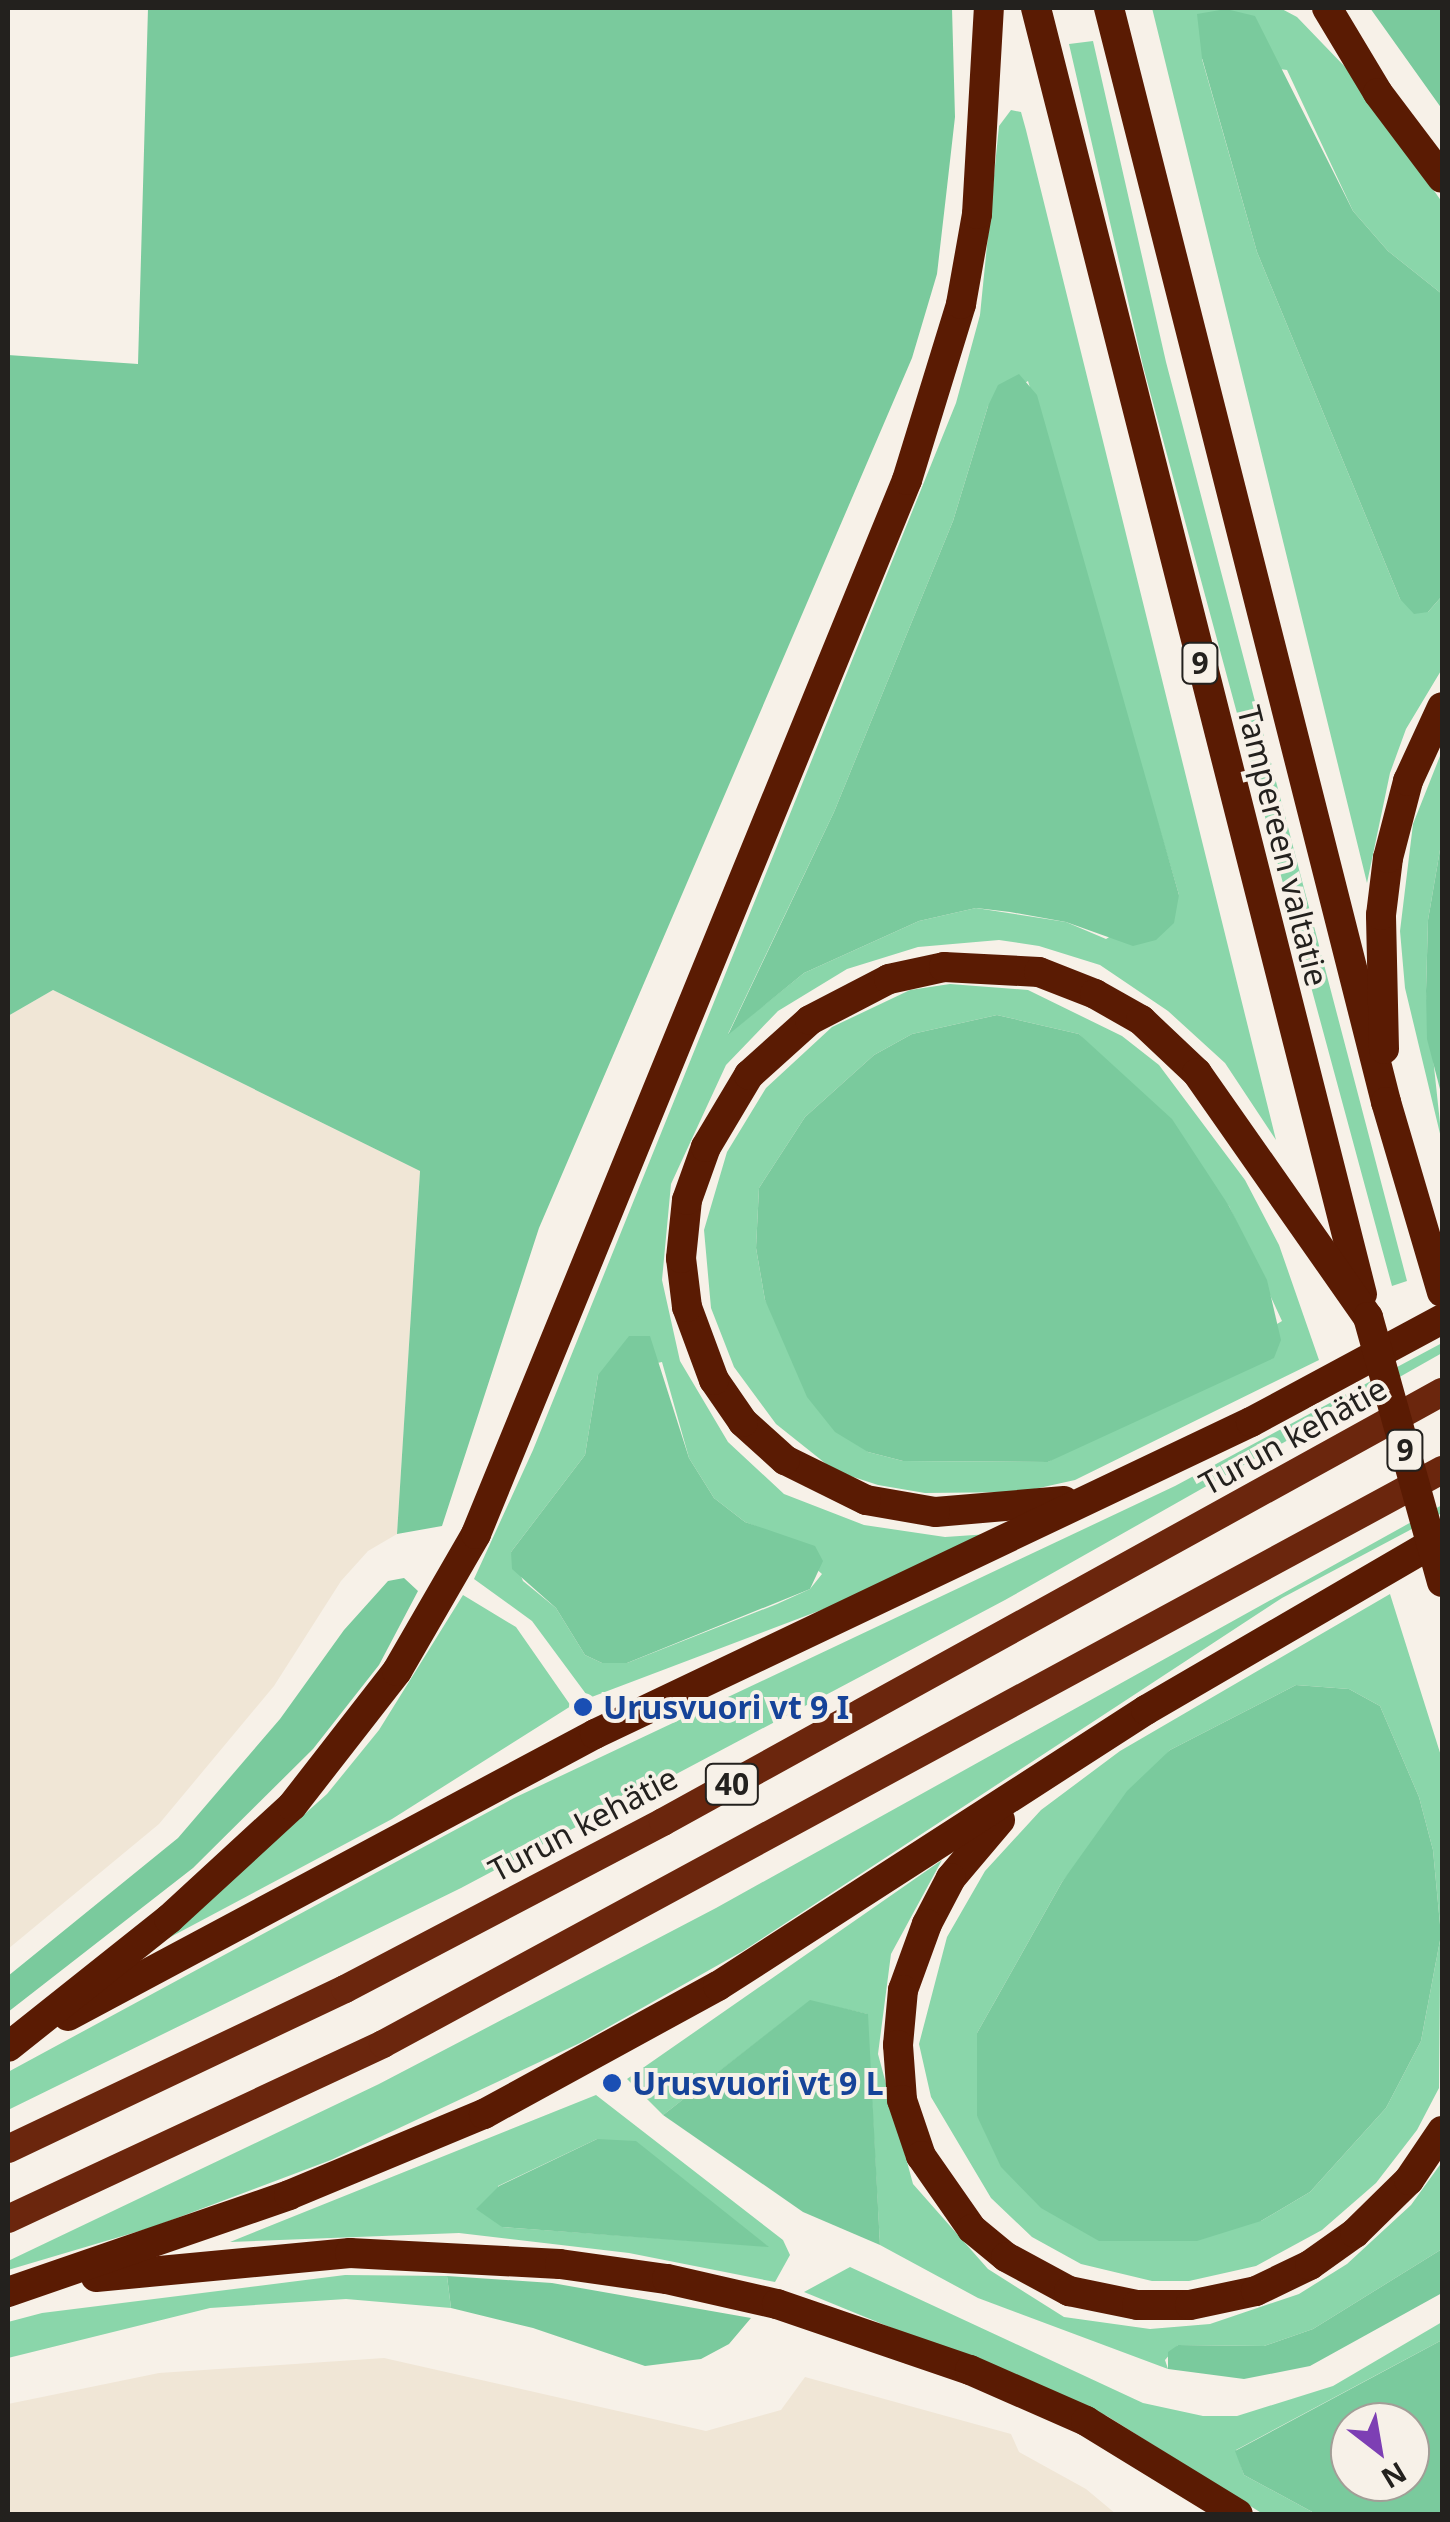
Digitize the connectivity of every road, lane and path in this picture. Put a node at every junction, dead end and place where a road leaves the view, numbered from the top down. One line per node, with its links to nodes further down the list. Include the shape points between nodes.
1 (989, 8): 17 (highway, via 974,232 961,304 906,480 476,1534 397,1672 292,1806 169,1918)
2 (1036, 8): 9 (highway, Tampereen valtatie / 9)
3 (1109, 8): 7 (highway, Tampereen valtatie / 9)
4 (1327, 8): 5 (highway)
5 (1442, 178)
6 (1442, 707): 7 (highway, via 1408,781 1388,858 1381,915)
7 (1386, 1102): 8 (highway, Tampereen valtatie / 9)
8 (1441, 1286)
9 (1368, 1317): 13 (highway, via 1209,1088 1141,1020 1095,994 1024,970 944,967 889,979 810,1020 749,1075 706,1146 688,1200 681,1258 687,1307 714,1380 743,1422 785,1460 866,1500 935,1512); 15 (highway, Tampereen valtatie / 9, bridge)
10 (1442, 1319): 13 (highway)
11 (1442, 1392): 19 (highway, Turun kehätie / 40, via 645,1832 345,1989)
12 (1442, 1470): 20 (highway, 40, via 382,2044)
13 (1096, 1496): 17 (highway, via 596,1734)
14 (1442, 1538): 16 (highway, via 1210,1671)
15 (1442, 1582)
16 (1030, 1789): 18 (highway, via 951,1878 918,1944 900,2005 900,2083 913,2137 942,2191 984,2240 1038,2276 1090,2297 1162,2307 1235,2298 1292,2276 1354,2233 1409,2180); 21 (highway, via 718,1986 484,2114 288,2195)
17 (8, 2047)
18 (1442, 2131)
19 (8, 2149)
20 (8, 2219)
21 (21, 2288): 22 (highway, via 237,2259 350,2252 560,2264 667,2279 796,2310 970,2370 1086,2420)
22 (1238, 2514)

